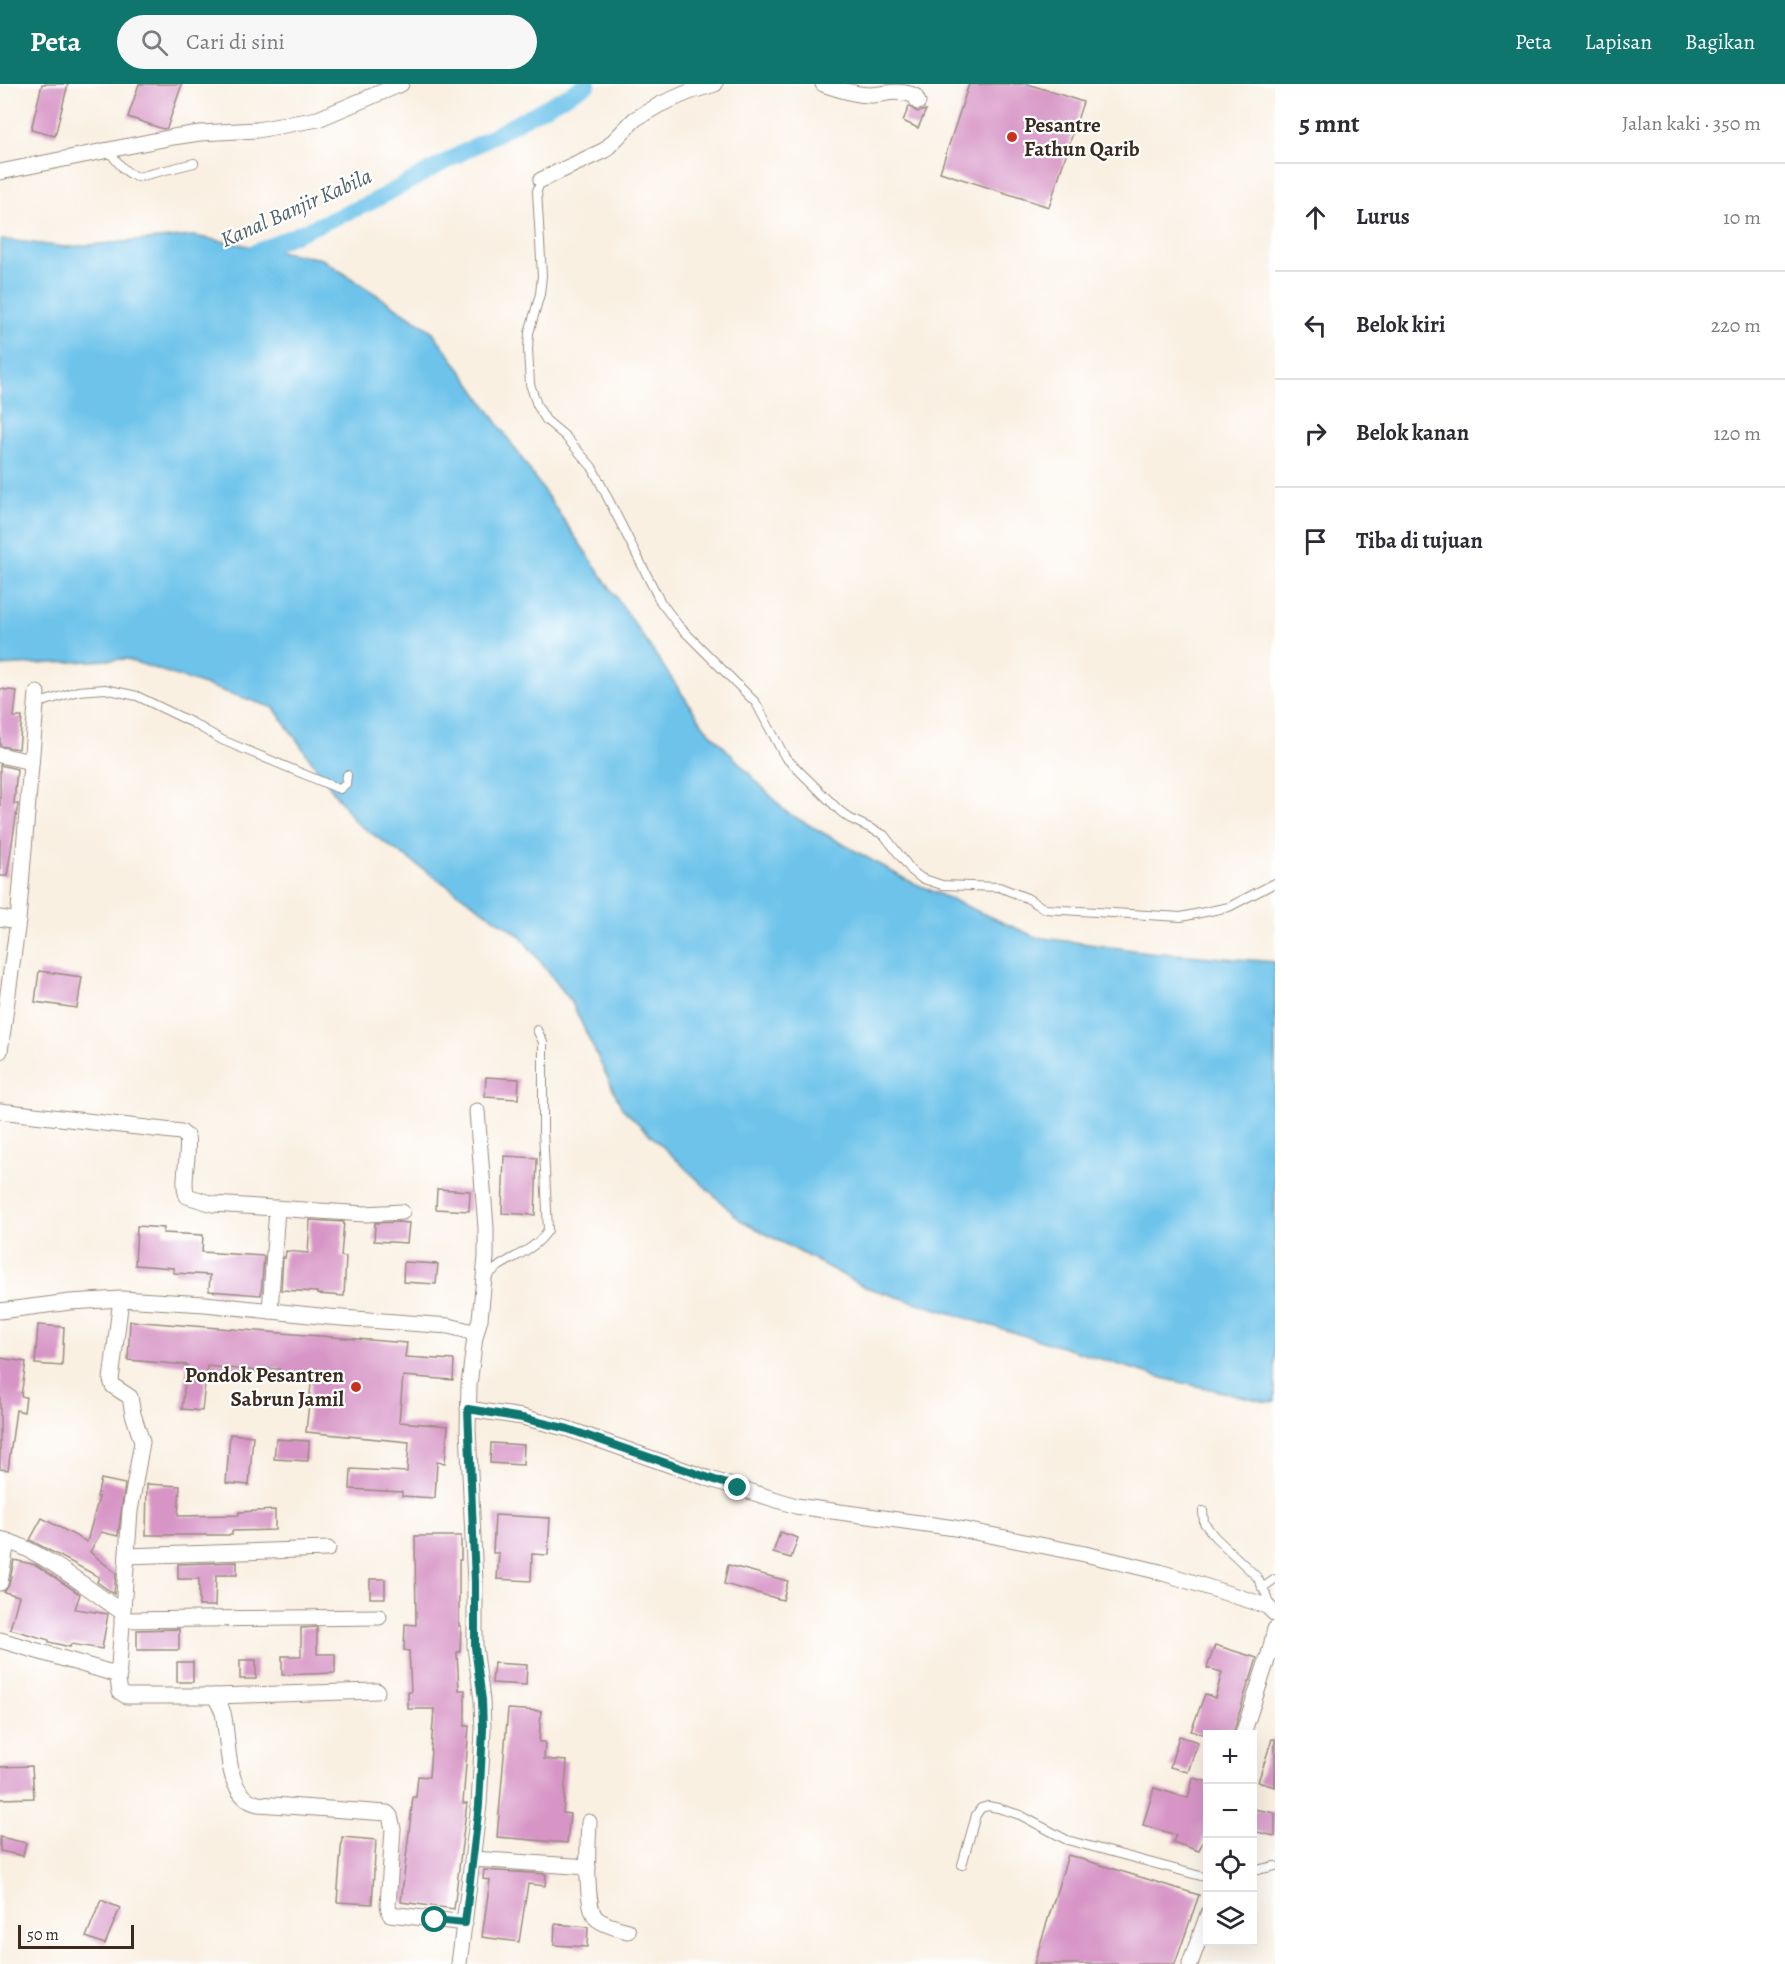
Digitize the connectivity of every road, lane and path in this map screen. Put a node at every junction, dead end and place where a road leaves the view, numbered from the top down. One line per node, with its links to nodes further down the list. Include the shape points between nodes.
1 (401, 84): 5 (street, via 318,118 257,130 173,137)
2 (715, 84): 8 (street, via 661,104 635,119 605,150)
3 (822, 84): 4 (street, via 870,95 907,93)
4 (918, 102)
5 (108, 150): 6 (lane, via 125,170 138,177); 7 (street)
6 (194, 163)
7 (0, 172)
8 (542, 180): 13 (lane, via 537,191 542,276 528,350 530,384 537,405 546,420 566,436 592,467 660,601 678,626 756,703 785,757 840,811 884,835 921,878 942,885 999,887 1045,909 1181,917 1229,907)
9 (37, 698): 11 (street); 12 (lane, via 105,689 137,696 222,740 337,788 346,784)
10 (0, 755): 11 (street)
11 (31, 762): 15 (street)
12 (347, 775)
13 (1275, 883)
14 (0, 918): 15 (street)
15 (18, 921): 17 (street)
16 (537, 1030): 22 (lane, via 543,1042 548,1230 528,1251 489,1274)
17 (0, 1051)
18 (0, 1111): 20 (street, via 181,1132 188,1137 184,1189 187,1196 213,1204)
19 (477, 1111): 22 (street, via 486,1228)
20 (277, 1208): 21 (street, via 365,1214); 25 (street)
21 (402, 1212)
22 (483, 1282): 26 (street)
23 (121, 1299): 24 (street); 25 (street); 31 (street, via 111,1380 113,1386 130,1397 141,1442)
24 (0, 1311)
25 (270, 1311): 26 (street, via 449,1326 469,1331)
26 (475, 1337): 27 (street)
27 (468, 1409): 35 (street, via 568,1429 796,1506 955,1528 1065,1550 1160,1572); 46 (street, via 475,1647 483,1730)
28 (1203, 1511): 34 (lane, via 1204,1523 1257,1577)
29 (4, 1540): 33 (street); 36 (street, via 45,1559)
30 (328, 1549): 31 (street)
31 (127, 1556): 36 (street)
32 (1275, 1580): 34 (lane)
33 (0, 1583)
34 (1262, 1588): 35 (lane)
35 (1271, 1610)
36 (122, 1616): 37 (street); 41 (street)
37 (379, 1617)
38 (1275, 1629): 40 (street)
39 (0, 1640): 41 (street)
40 (1272, 1651): 44 (street)
41 (119, 1675): 43 (street, via 118,1687 126,1696)
42 (377, 1691): 43 (street)
43 (215, 1696): 52 (street, via 222,1712 231,1774 245,1798 258,1804 387,1814 393,1829 390,1914)
44 (1244, 1730)
45 (589, 1822): 49 (street)
46 (473, 1859): 49 (street); 52 (street)
47 (962, 1865): 51 (lane, via 976,1815 988,1806 1020,1815 1066,1840)
48 (1275, 1866): 50 (lane)
49 (588, 1867): 54 (street, via 592,1912 610,1926)
50 (1257, 1870)
51 (1203, 1877)
52 (465, 1923): 55 (street)
53 (1203, 1928): 56 (street)
54 (628, 1931)
55 (459, 1964)
56 (1190, 1964)

